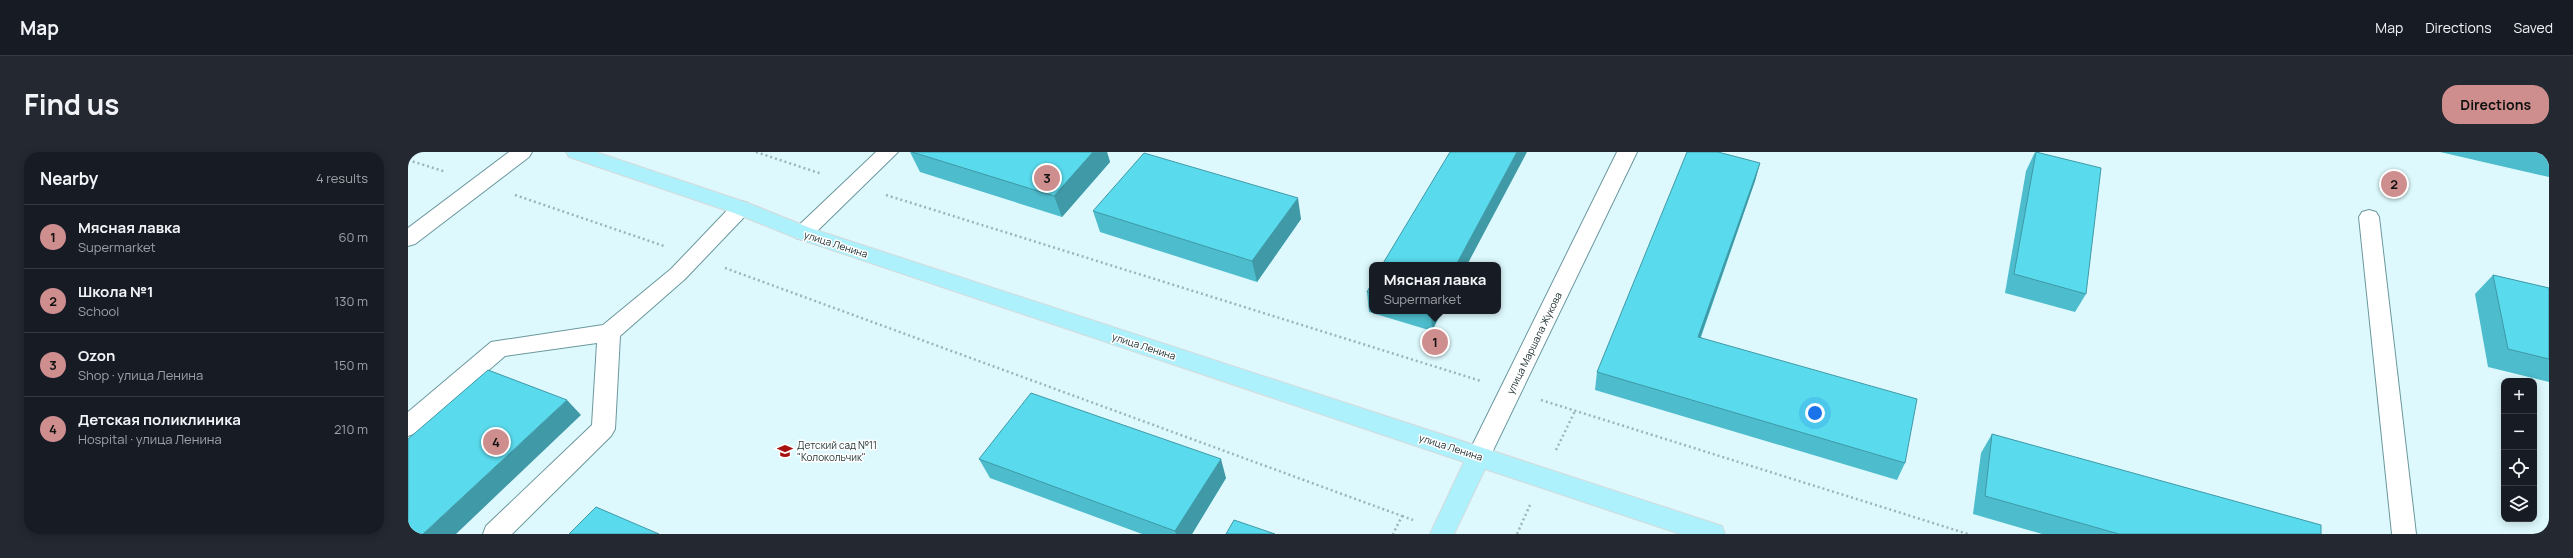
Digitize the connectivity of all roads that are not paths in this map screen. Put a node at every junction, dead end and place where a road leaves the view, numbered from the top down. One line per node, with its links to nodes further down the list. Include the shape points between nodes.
1 (522, 152): 8 (street)
2 (576, 152): 5 (main road, улица Ленина)
3 (888, 152): 7 (street)
4 (1628, 152): 11 (street, улица Маршала Жукова)
5 (741, 208): 7 (main road, улица Ленина); 9 (street, via 694,257)
6 (2369, 217): 15 (street)
7 (803, 233): 11 (main road, улица Ленина)
8 (408, 238)
9 (609, 333): 10 (street, via 498,348); 12 (street, via 603,429)
10 (408, 426)
11 (1479, 456): 13 (main road, улица Маршала Жукова); 14 (main road, улица Ленина)
12 (495, 534)
13 (1442, 534)
14 (1713, 534)
15 (2404, 534)

